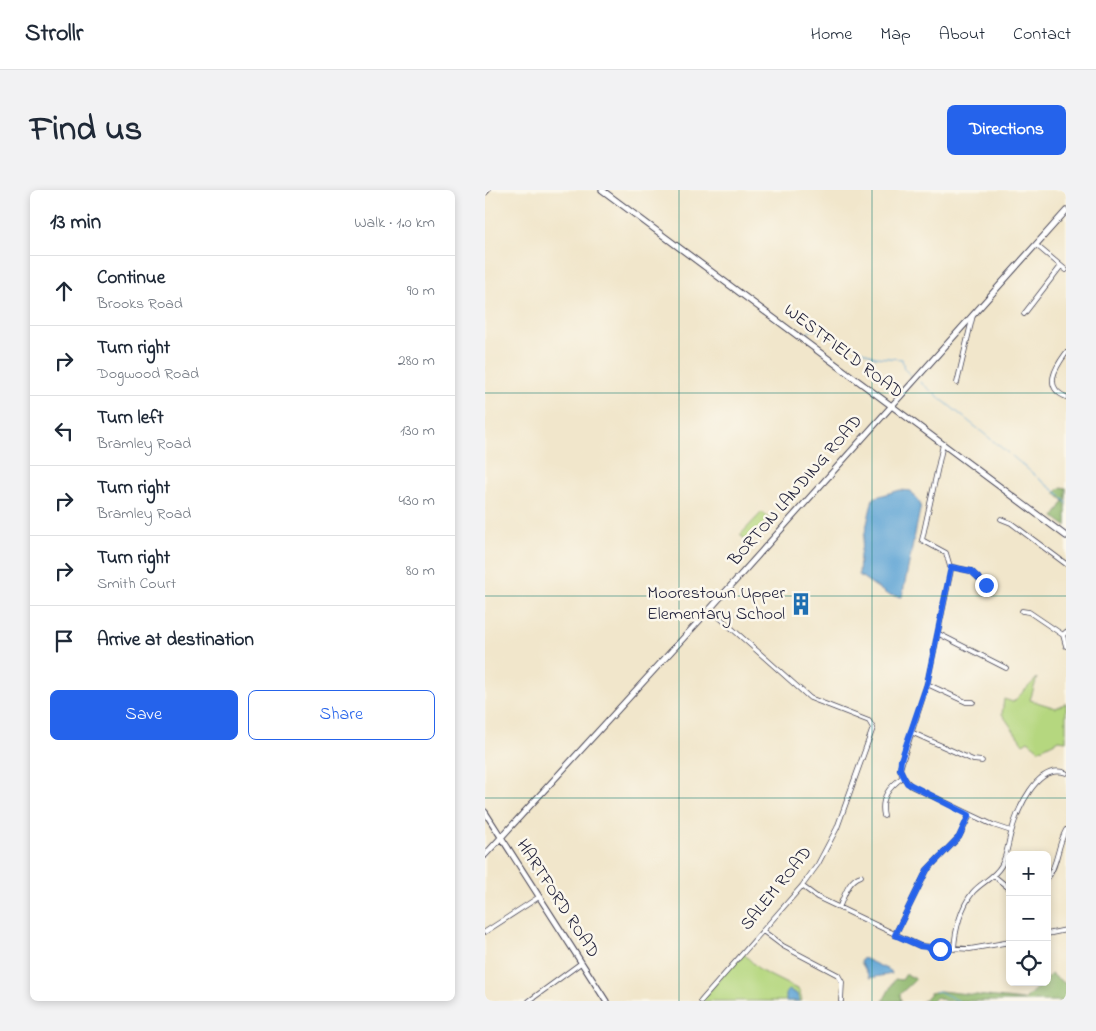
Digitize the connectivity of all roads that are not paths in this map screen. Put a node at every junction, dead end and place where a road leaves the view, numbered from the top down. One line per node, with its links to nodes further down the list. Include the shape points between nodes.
1 (602, 190): 11 (street, WESTFIELD ROAD)
2 (1066, 212): 3 (street, BORTON LANDING ROAD)
3 (1036, 245): 4 (street); 7 (street, BORTON LANDING ROAD)
4 (1061, 266): 5 (street); 6 (street)
5 (1066, 270)
6 (1024, 314)
7 (973, 315): 9 (street); 11 (street, BORTON LANDING ROAD)
8 (1066, 353): 10 (street, via 1052,378 1056,390)
9 (957, 383)
10 (1066, 397)
11 (891, 404): 12 (street, WESTFIELD ROAD); 18 (street, BORTON LANDING ROAD)
12 (943, 444): 14 (street, WESTFIELD ROAD); 16 (street, via 922,538 923,542 943,550)
13 (1001, 519): 15 (street)
14 (1066, 536)
15 (1066, 564)
16 (951, 567): 17 (street, via 971,571); 21 (street)
17 (986, 585)
18 (710, 609): 35 (street, BORTON LANDING ROAD); 41 (street, SALEM ROAD, via 810,698 873,725 832,838)
19 (1022, 610): 20 (street)
20 (1065, 633): 22 (street)
21 (939, 634): 23 (street); 24 (street)
22 (1066, 646)
23 (1006, 668)
24 (927, 684): 25 (street, via 966,702); 26 (street)
25 (973, 702)
26 (911, 732): 27 (street); 29 (street, via 901,760)
27 (982, 761)
28 (1066, 773): 34 (street, via 1051,771 1039,778)
29 (903, 778): 31 (street, via 911,786); 32 (street, via 888,791 882,808)
30 (485, 812): 35 (street, HARTFORD ROAD)
31 (969, 815): 34 (street); 48 (street, via 959,837 927,870)
32 (884, 816)
33 (1066, 830): 37 (street)
34 (1011, 831): 39 (street, via 1003,862)
35 (501, 838): 36 (street, BORTON LANDING ROAD); 42 (street, HARTFORD ROAD)
36 (485, 855)
37 (1051, 873)
38 (861, 876): 43 (street, via 849,886)
39 (994, 876): 40 (street); 50 (street, via 973,892 958,921)
40 (1006, 885)
41 (802, 886): 43 (street); 45 (street, SALEM ROAD)
42 (539, 897): 46 (street); 51 (street, HARTFORD ROAD)
43 (839, 908): 48 (street)
44 (1066, 930): 47 (street)
45 (763, 931): 54 (street, SALEM ROAD); 55 (street, via 783,946 838,974 842,982)
46 (485, 932)
47 (1051, 933)
48 (895, 935): 50 (street, via 920,946)
49 (1006, 943): 50 (street)
50 (954, 949)
51 (581, 963): 52 (street); 53 (street, HARTFORD ROAD)
52 (529, 1001)
53 (605, 1001)
54 (701, 1001)
55 (841, 1001)

